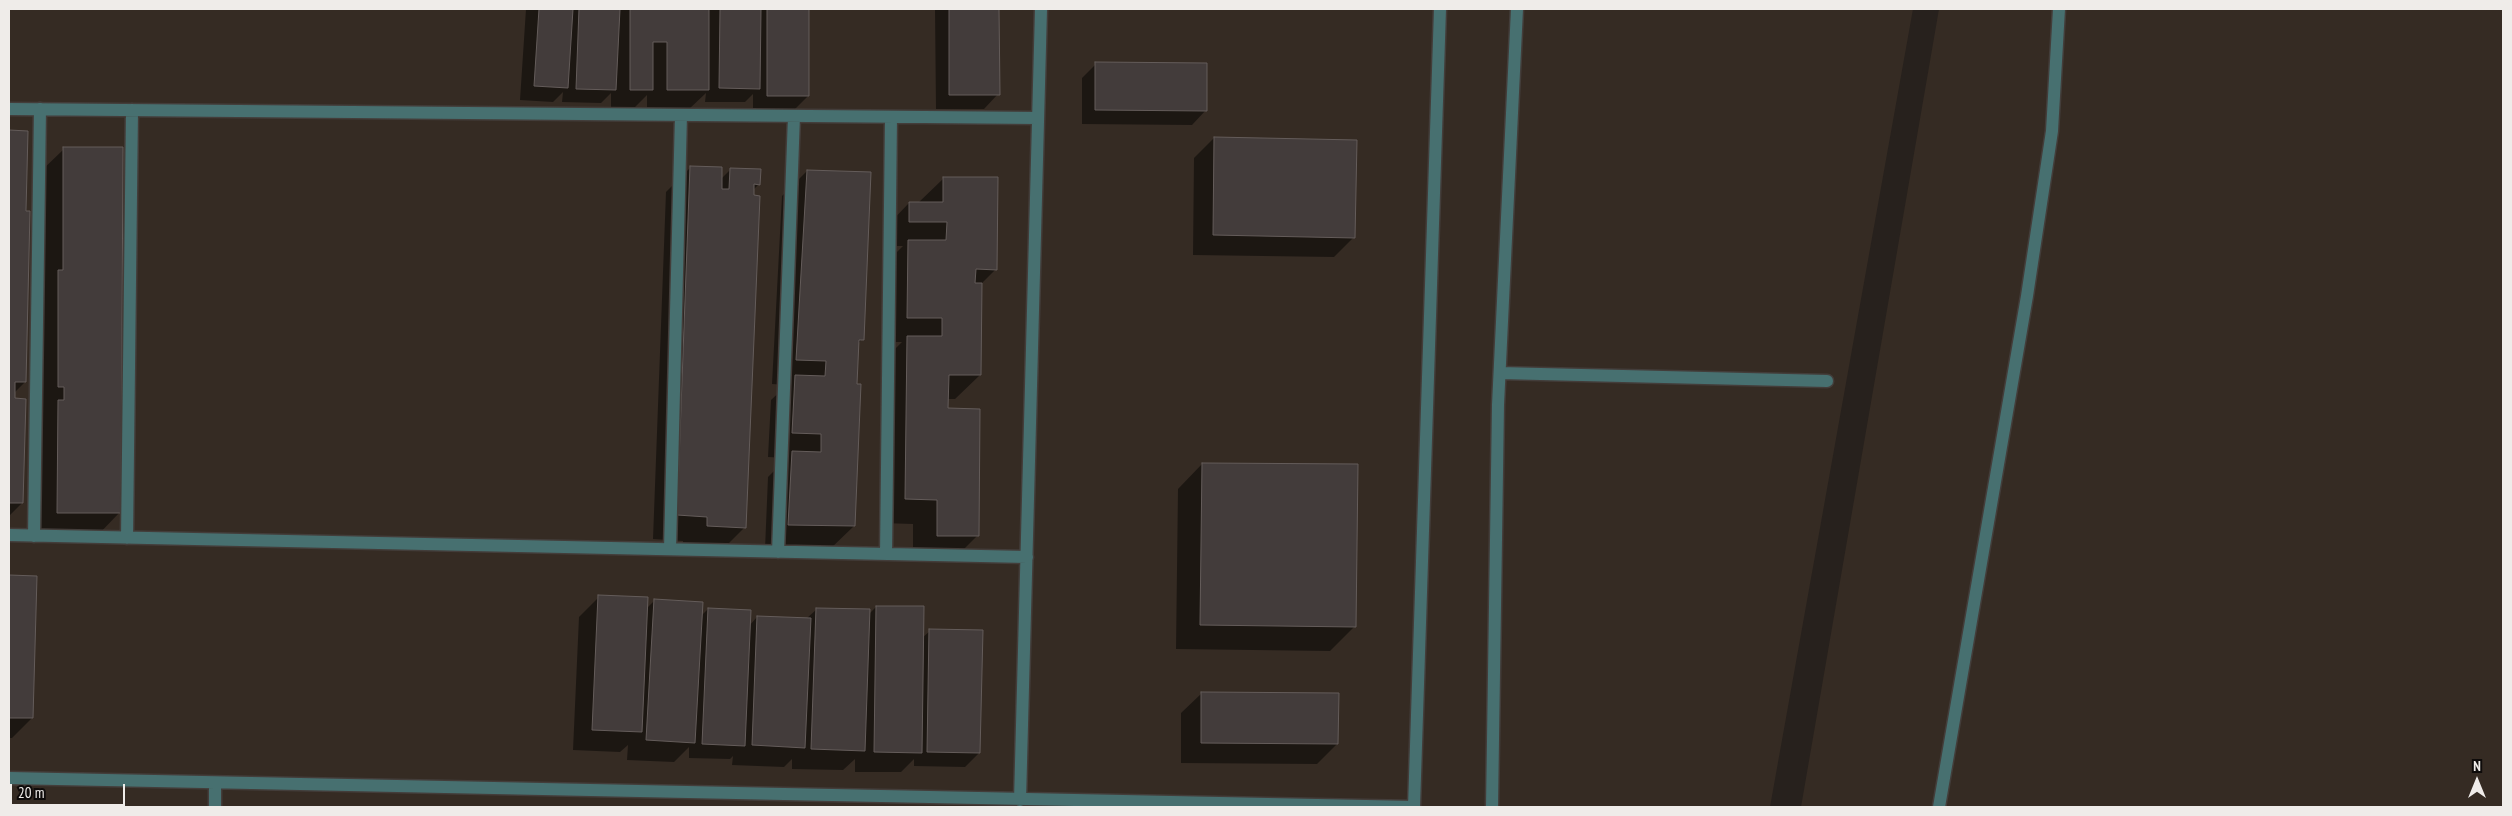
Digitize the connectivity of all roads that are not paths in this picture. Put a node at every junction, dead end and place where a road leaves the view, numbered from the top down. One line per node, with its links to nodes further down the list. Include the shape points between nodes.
1 (1041, 9): 11 (street)
2 (1440, 9): 25 (street)
3 (1517, 9): 12 (street)
4 (2059, 9): 27 (street, via 2052,131 2027,296)
5 (9, 109): 6 (street)
6 (40, 109): 7 (street); 15 (street)
7 (132, 110): 8 (street); 16 (street)
8 (681, 115): 9 (street); 17 (street)
9 (794, 116): 10 (street); 18 (street)
10 (891, 117): 11 (street); 19 (street)
11 (1038, 118): 20 (street)
12 (1500, 373): 13 (street); 26 (street)
13 (1827, 381)
14 (9, 535): 15 (street)
15 (34, 536): 16 (street)
16 (127, 538): 17 (street)
17 (670, 549): 18 (street)
18 (778, 552): 19 (street)
19 (886, 554): 20 (street)
20 (1027, 557): 23 (street)
21 (9, 778): 22 (street)
22 (215, 783): 23 (street); 24 (street)
23 (1020, 800): 25 (street)
24 (215, 807)
25 (1414, 807)
26 (1492, 807)
27 (1939, 807)

